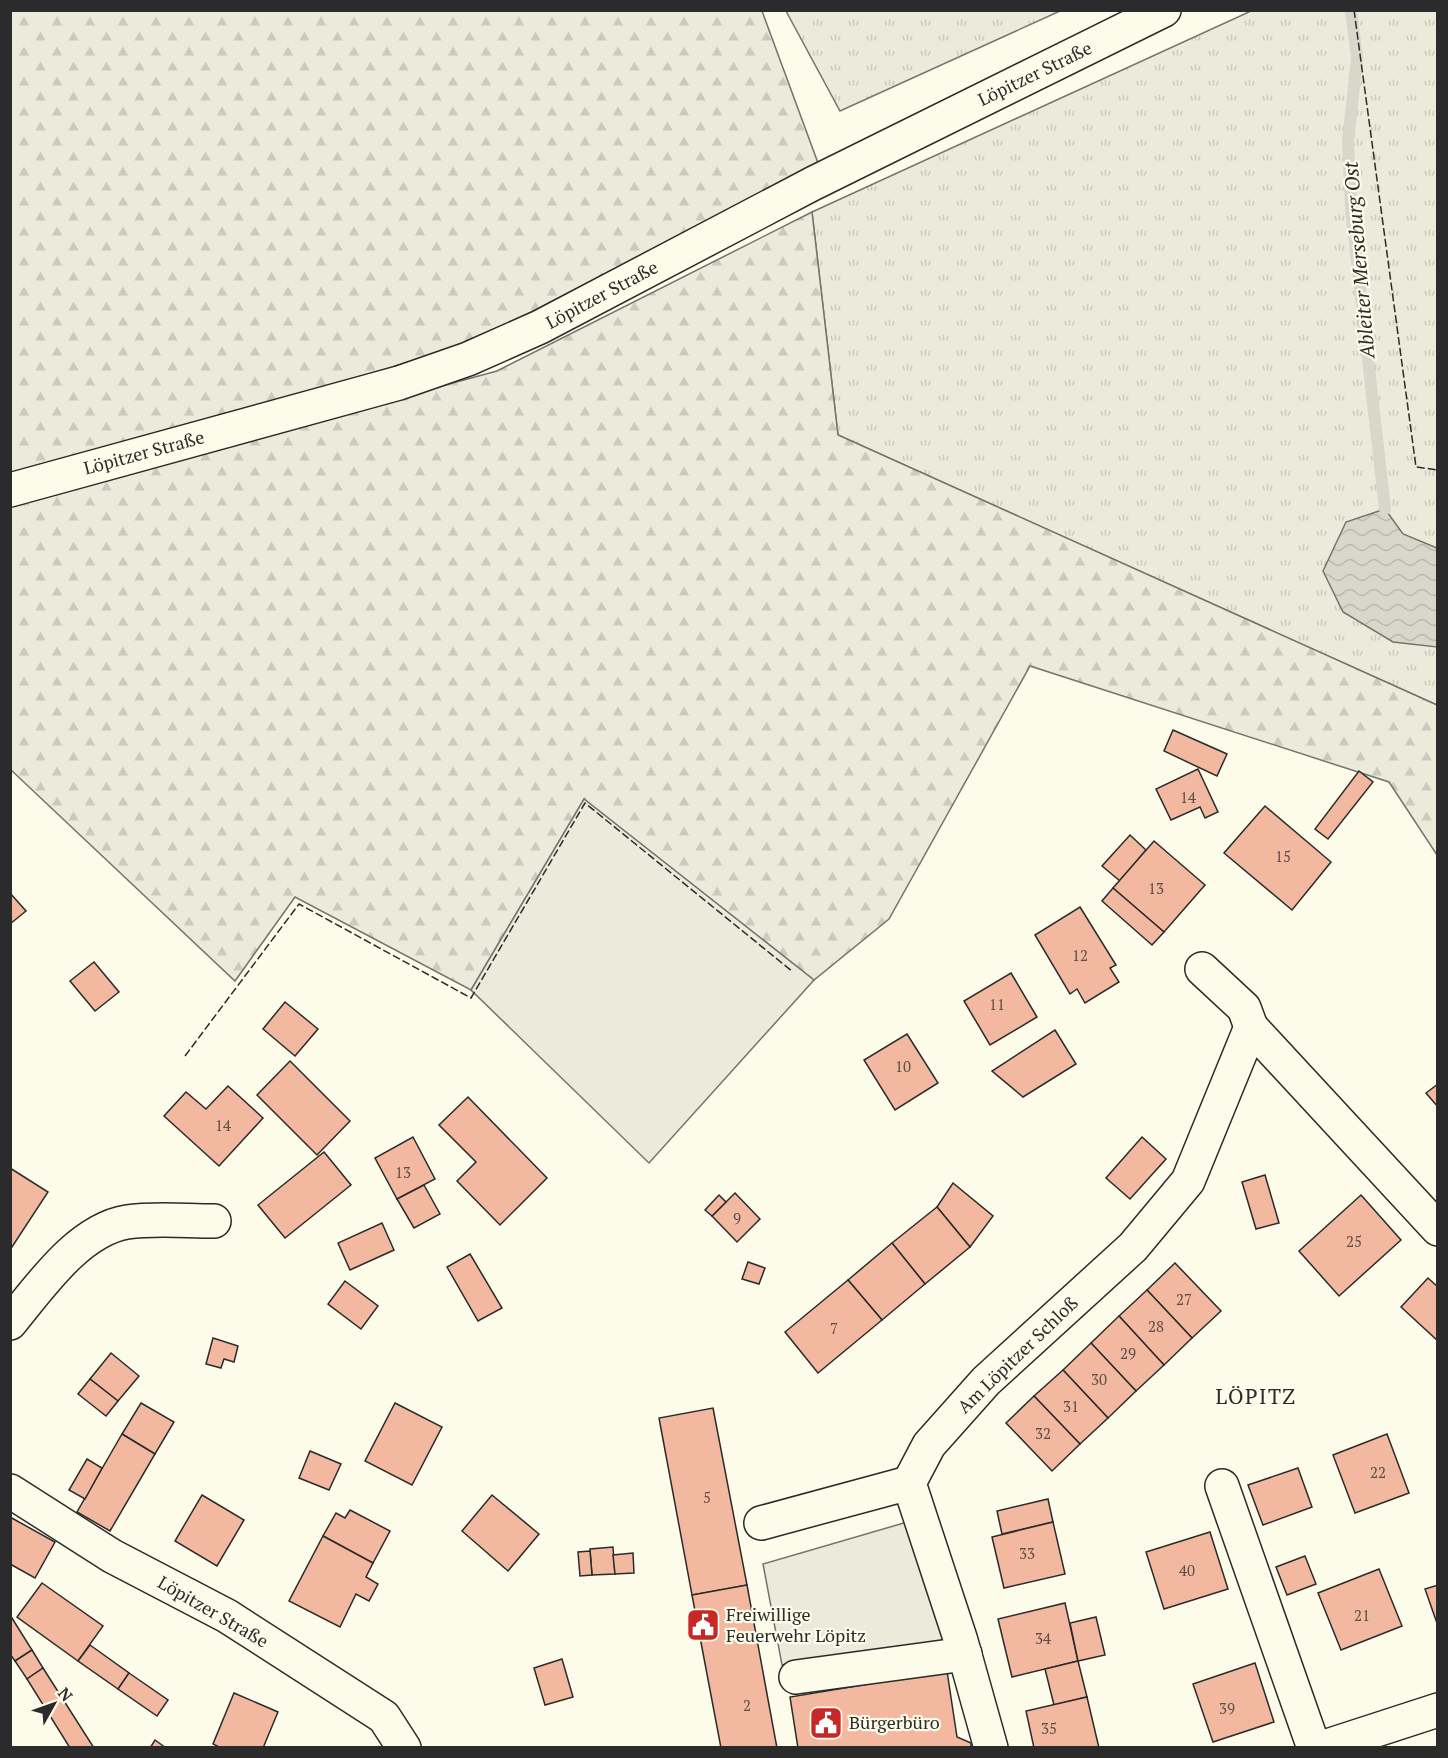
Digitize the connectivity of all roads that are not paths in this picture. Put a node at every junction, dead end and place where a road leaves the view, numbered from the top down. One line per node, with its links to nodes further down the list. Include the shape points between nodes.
1 (1161, 12): 2 (street, Löpitzer Straße, via 812,184 540,327 468,359 399,383)
2 (10, 490)
3 (1202, 969): 4 (street, via 1244,1008)
4 (1251, 1027): 6 (street); 8 (street, Am Löpitzer Schloß, via 1188,1181 1133,1247 986,1381 929,1445)
5 (214, 1221): 7 (street, via 125,1222 89,1238 58,1265)
6 (1437, 1229)
7 (10, 1323)
8 (909, 1484): 11 (street); 12 (street)
9 (1222, 1486): 17 (street)
10 (10, 1491): 15 (street, Löpitzer Straße, via 112,1557 227,1616 384,1718)
11 (761, 1523)
12 (965, 1654): 13 (street); 16 (street)
13 (796, 1677)
14 (1437, 1710): 18 (street)
15 (404, 1748)
16 (991, 1748)
17 (1314, 1748)
18 (1322, 1748)

